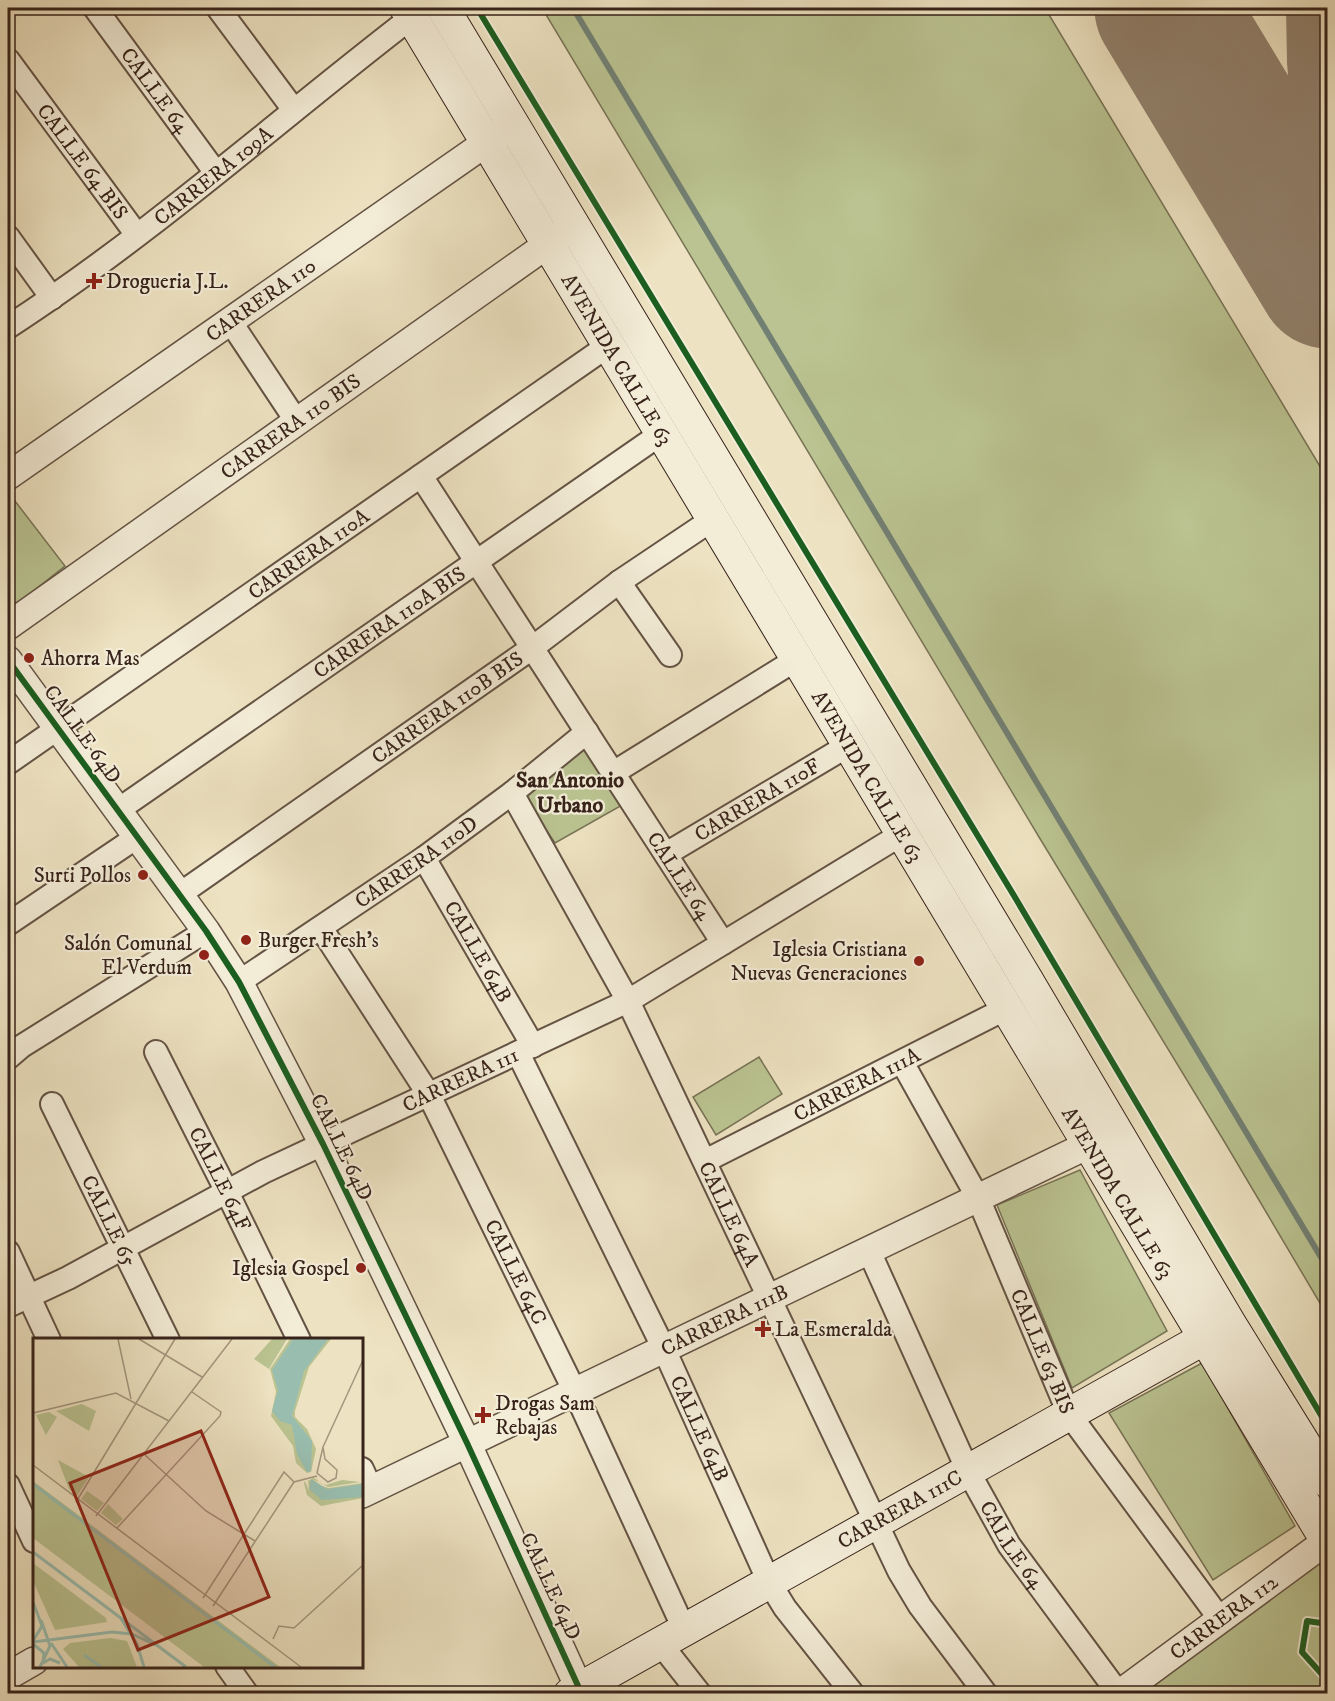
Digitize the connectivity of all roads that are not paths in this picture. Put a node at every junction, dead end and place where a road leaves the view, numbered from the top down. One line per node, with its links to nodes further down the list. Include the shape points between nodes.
1 (95, 8): 9 (street, CALLE 64)
2 (218, 8): 6 (street)
3 (443, 8): 7 (main road, AVENIDA CALLE 63)
4 (409, 12): 6 (street, CARRERA 109A); 8 (main road, AVENIDA CALLE 63)
5 (8, 60): 11 (street, CALLE 64 BIS)
6 (294, 110): 9 (street, CARRERA 109A)
7 (513, 124): 8 (street, CARRERA 110); 10 (main road, AVENIDA CALLE 63)
8 (487, 142): 13 (main road, AVENIDA CALLE 63); 15 (street, CARRERA 110)
9 (216, 173): 11 (street, CARRERA 109A)
10 (574, 225): 13 (street, CARRERA 110 BIS); 66 (main road, AVENIDA CALLE 63, via 1010,951)
11 (136, 235): 14 (street, CARRERA 109A)
12 (8, 237): 14 (street)
13 (548, 244): 17 (main road, AVENIDA CALLE 63); 18 (street, CARRERA 110 BIS)
14 (52, 298): 16 (street, CARRERA 109A)
15 (230, 321): 18 (street); 20 (street, CARRERA 110)
16 (8, 327)
17 (609, 345): 19 (main road, AVENIDA CALLE 63); 21 (street, CARRERA 110A)
18 (297, 422): 25 (street, CARRERA 110 BIS)
19 (662, 434): 22 (main road, AVENIDA CALLE 63); 23 (street, CARRERA 110A BIS)
20 (8, 476)
21 (421, 476): 23 (street, CALLE 64); 30 (street, CARRERA 110A)
22 (713, 519): 24 (street, CARRERA 110B BIS); 28 (main road, AVENIDA CALLE 63)
23 (476, 562): 26 (street, CALLE 64); 36 (street, CARRERA 110A BIS)
24 (619, 582): 26 (street, CARRERA 110B BIS); 27 (street)
25 (8, 626)
26 (532, 648): 31 (street, CALLE 64); 41 (street, CARRERA 110B BIS)
27 (670, 655)
28 (797, 659): 32 (main road, AVENIDA CALLE 63); 34 (street)
29 (8, 660): 30 (street, CALLE 64D)
30 (58, 728): 33 (street, CARRERA 110A); 36 (street, CALLE 64D)
31 (586, 732): 34 (street, CALLE 64); 35 (street, CARRERA 110D)
32 (849, 745): 37 (main road, AVENIDA CALLE 63); 39 (street, CARRERA 110F)
33 (8, 763)
34 (613, 773): 39 (street, CALLE 64)
35 (512, 793): 40 (street, CARRERA 110D); 47 (street, CALLE 64A)
36 (118, 810): 38 (street, CALLE 64D)
37 (902, 834): 45 (street, CARRERA 111); 48 (main road, AVENIDA CALLE 63)
38 (137, 837): 41 (street, CALLE 64D); 42 (street)
39 (666, 854): 45 (street, CALLE 64)
40 (424, 858): 43 (street, CARRERA 110D); 49 (street, CALLE 64B)
41 (180, 894): 44 (street, CALLE 64D)
42 (8, 924)
43 (321, 928): 46 (street, CARRERA 110D); 53 (street, CALLE 64C)
44 (206, 931): 46 (street, CALLE 64D); 51 (street, via 22,1046)
45 (723, 943): 47 (street, CARRERA 111)
46 (240, 982): 55 (street, CALLE 64D)
47 (628, 1001): 49 (street, CARRERA 111); 57 (street, CALLE 64A)
48 (1006, 1008): 52 (street, CARRERA 111A); 56 (main road, AVENIDA CALLE 63)
49 (526, 1049): 53 (street, CARRERA 111); 70 (street, CALLE 64B)
50 (156, 1052): 58 (street, CALLE 64F)
51 (8, 1059)
52 (902, 1062): 57 (street, CARRERA 111A); 59 (street, CALLE 63 BIS)
53 (429, 1095): 55 (street, CARRERA 111); 71 (street, CALLE 64C)
54 (52, 1104): 60 (street, CALLE 65)
55 (323, 1144): 58 (street, CARRERA 111); 73 (street, CALLE 64D)
56 (1088, 1145): 59 (street, CARRERA 111B); 66 (main road, AVENIDA CALLE 63)
57 (705, 1161): 64 (street, CALLE 64A)
58 (227, 1192): 60 (street, CARRERA 111); 69 (street, CALLE 64F)
59 (978, 1198): 61 (street, CARRERA 111B); 72 (street, CALLE 63 BIS)
60 (123, 1248): 63 (street, CARRERA 111); 68 (street, CALLE 65)
61 (869, 1251): 64 (street, CARRERA 111B); 74 (street, CALLE 64)
62 (8, 1252): 63 (street)
63 (28, 1296): 65 (street, CARRERA 111); 67 (street)
64 (771, 1298): 70 (street, CARRERA 111B); 78 (street, CALLE 64A)
65 (8, 1306)
66 (1217, 1332): 72 (main road, CARRERA 111C); 75 (main road, AVENIDA CALLE 63); 80 (main road, AVENIDA CALLE 63)
67 (48, 1338)
68 (167, 1338)
69 (298, 1338)
70 (664, 1349): 71 (street, CARRERA 111B); 81 (street, CALLE 64B)
71 (575, 1392): 73 (street, CARRERA 111B); 83 (street, CALLE 64C)
72 (1069, 1414): 74 (main road, CARRERA 111C); 82 (street, CALLE 63 BIS)
73 (467, 1443): 76 (street, CARRERA 111B); 87 (street, CALLE 64D)
74 (968, 1471): 78 (main road, CARRERA 111C); 92 (street, CALLE 64, via 1010,1545)
75 (1328, 1482)
76 (365, 1484)
77 (8, 1485): 79 (street)
78 (875, 1523): 81 (main road, CARRERA 111C); 91 (street, CALLE 64A, via 920,1606)
79 (33, 1539)
80 (1327, 1542): 82 (street, CARRERA 112)
81 (769, 1582): 83 (main road, CARRERA 111C); 90 (street, CALLE 64B)
82 (1220, 1619): 92 (street, CARRERA 112)
83 (672, 1636): 87 (main road, CARRERA 111C); 89 (street, CALLE 64C)
84 (33, 1662): 86 (street)
85 (228, 1668): 88 (street)
86 (8, 1676)
87 (575, 1691)
88 (247, 1694)
89 (700, 1694)
90 (853, 1694)
91 (986, 1694)
92 (1119, 1694)

